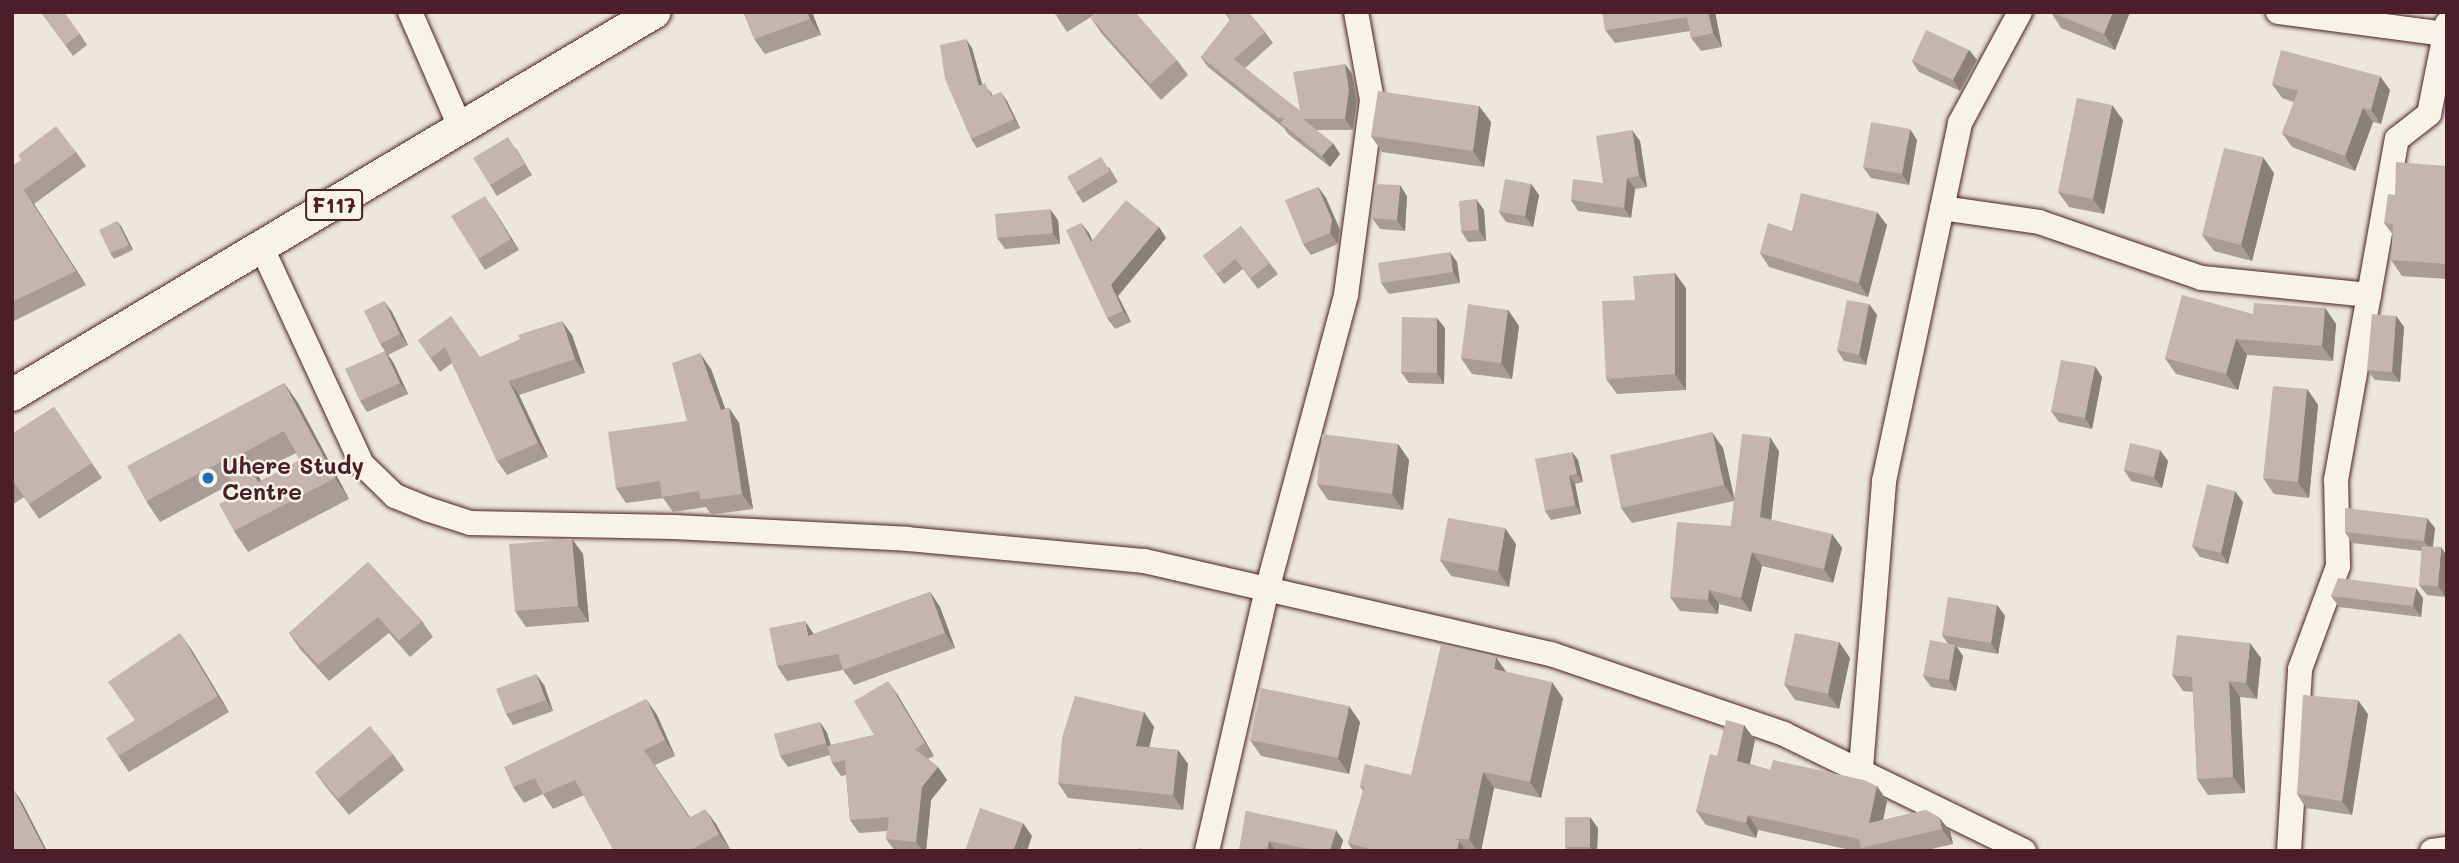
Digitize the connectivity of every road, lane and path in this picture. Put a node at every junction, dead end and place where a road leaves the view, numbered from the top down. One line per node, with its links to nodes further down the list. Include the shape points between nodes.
1 (410, 12): 7 (street)
2 (655, 12): 7 (main road, F117)
3 (1356, 12): 12 (street, via 1372,100 1346,295)
4 (2020, 12): 8 (street, via 1960,123)
5 (2278, 12): 6 (street)
6 (2446, 29): 10 (street, via 2429,114 2397,139)
7 (461, 129): 9 (main road, F117)
8 (1942, 208): 10 (street, via 2039,222 2203,278); 13 (street, via 1884,481)
9 (262, 248): 11 (main road, F117); 12 (street, via 362,464 395,496 427,509 470,523 907,539 1144,561)
10 (2369, 295): 17 (street, via 2336,480 2338,566 2301,669)
11 (12, 395)
12 (1267, 590): 13 (street, via 1551,654 1784,734); 15 (street)
13 (1861, 768): 16 (street)
14 (2447, 849): 18 (street)
15 (1207, 851)
16 (2024, 851)
17 (2289, 851)
18 (2432, 851)

